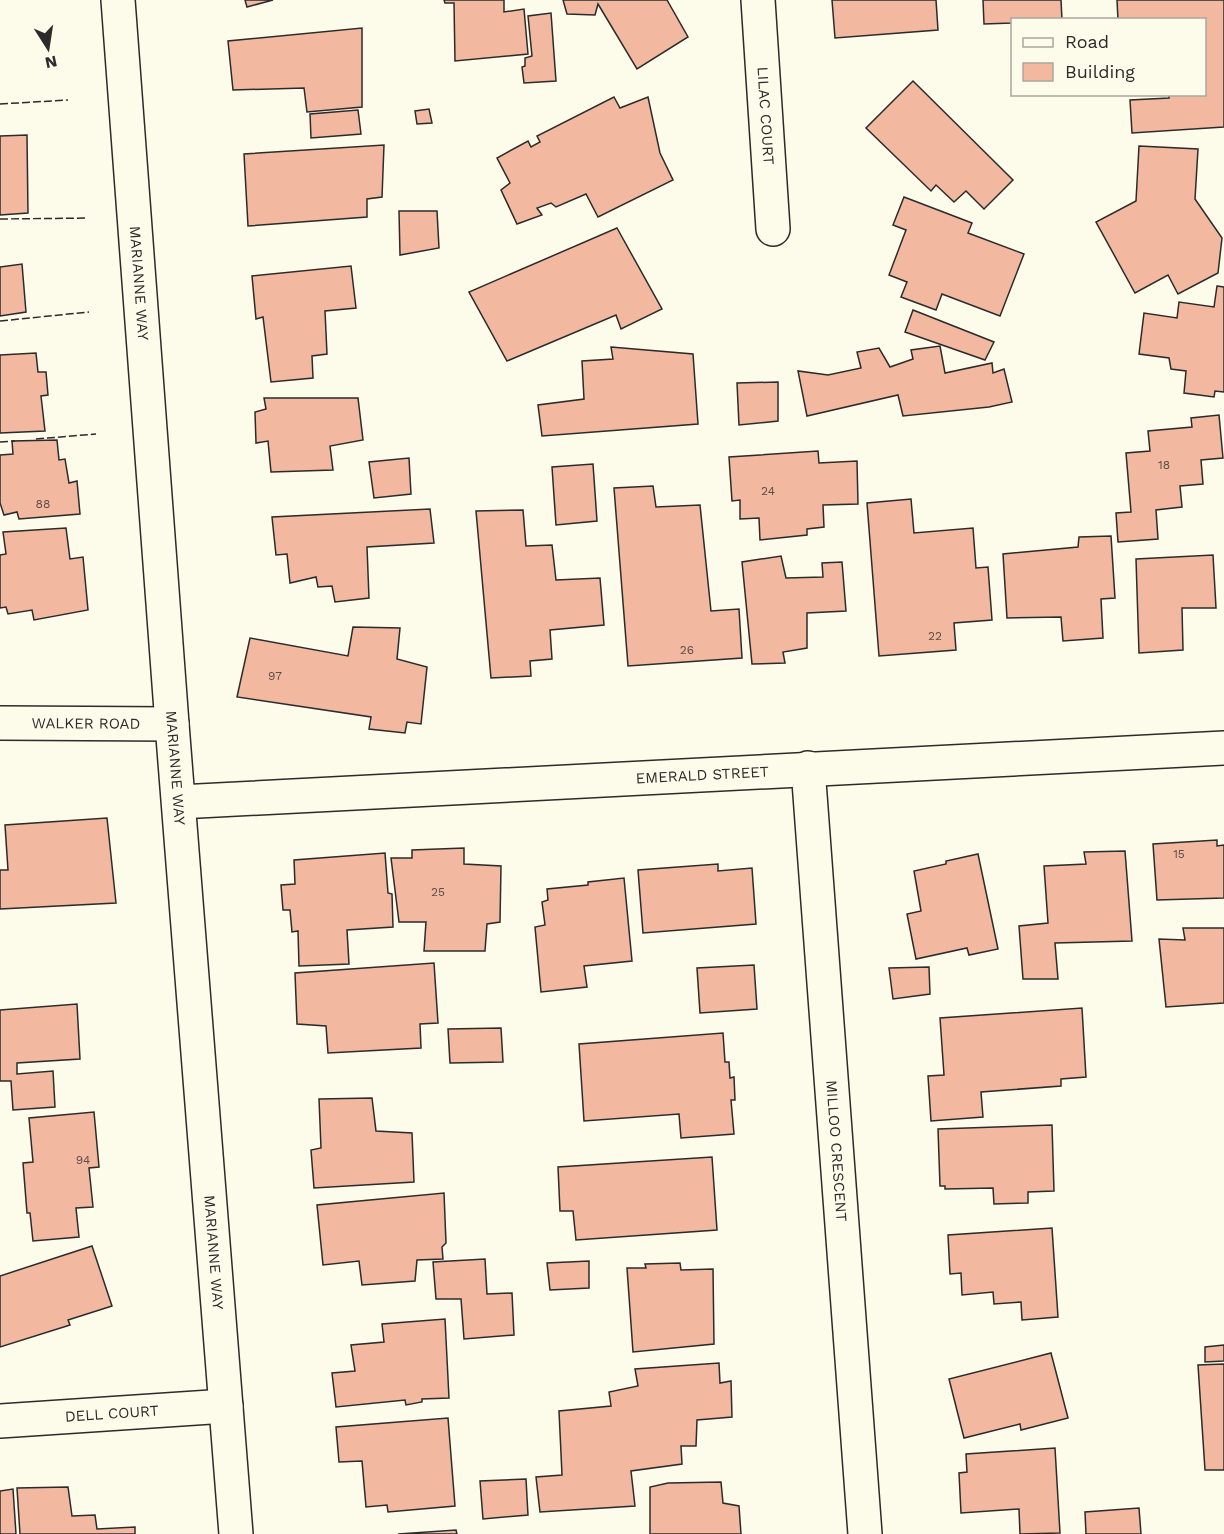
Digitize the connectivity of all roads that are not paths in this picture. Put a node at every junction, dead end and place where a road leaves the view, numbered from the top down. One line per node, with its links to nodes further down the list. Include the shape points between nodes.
1 (118, 0): 5 (street, MARIANNE WAY)
2 (758, 0): 3 (street, LILAC COURT)
3 (773, 229)
4 (0, 723): 5 (street, WALKER ROAD)
5 (172, 724): 8 (street, MARIANNE WAY)
6 (1224, 748): 7 (street, EMERALD STREET)
7 (808, 768): 8 (street, EMERALD STREET); 12 (street, MILLOO CRESCENT)
8 (179, 802): 9 (street, MARIANNE WAY)
9 (226, 1406): 10 (street, DELL COURT); 11 (street, MARIANNE WAY)
10 (0, 1421)
11 (236, 1534)
12 (865, 1534)

